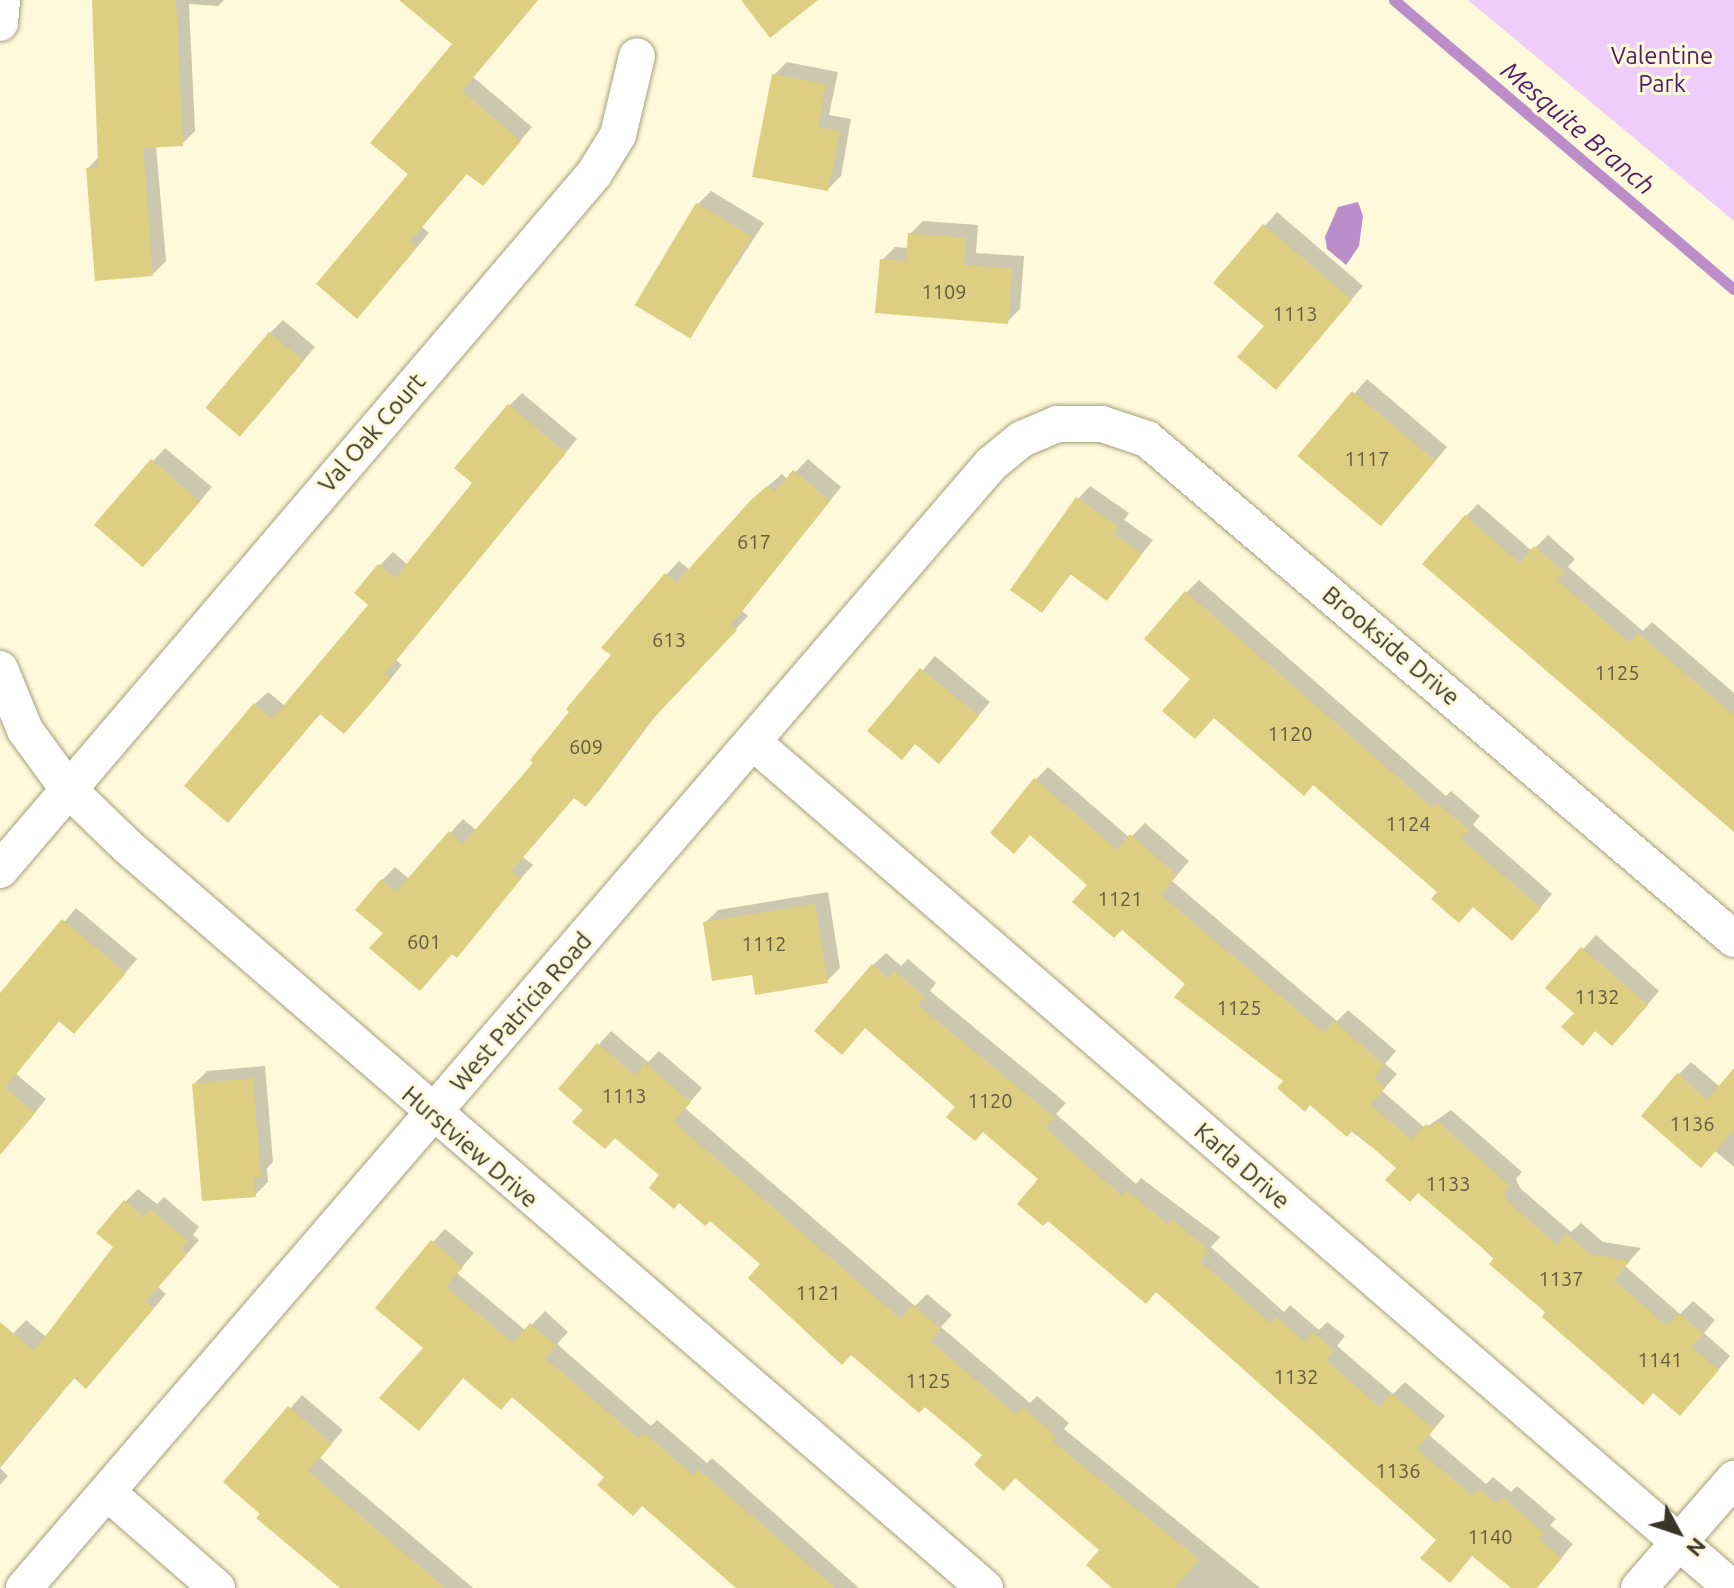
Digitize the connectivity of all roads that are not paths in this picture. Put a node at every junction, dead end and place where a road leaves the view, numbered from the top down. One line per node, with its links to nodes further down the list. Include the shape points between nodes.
1 (2, 0): 2 (street)
2 (0, 23)
3 (637, 56): 7 (street, Val Oak Court, via 618,135 594,174)
4 (1022, 439): 6 (street, West Patricia Road, via 991,464); 9 (street, Brookside Drive, via 1057,424 1102,424 1147,439)
5 (0, 669): 7 (street, Hurstview Drive, via 25,730)
6 (753, 742): 10 (street, West Patricia Road); 13 (street, Karla Drive)
7 (68, 789): 8 (street, Val Oak Court); 10 (street, Hurstview Drive)
8 (0, 870)
9 (1734, 939)
10 (433, 1115): 12 (street, West Patricia Road); 16 (street, Hurstview Drive)
11 (1734, 1479): 13 (street)
12 (107, 1492): 14 (street, West Patricia Road); 15 (street)
13 (1678, 1544): 17 (street); 18 (street, Karla Drive)
14 (24, 1588)
15 (217, 1588)
16 (985, 1588)
17 (1639, 1588)
18 (1732, 1588)

